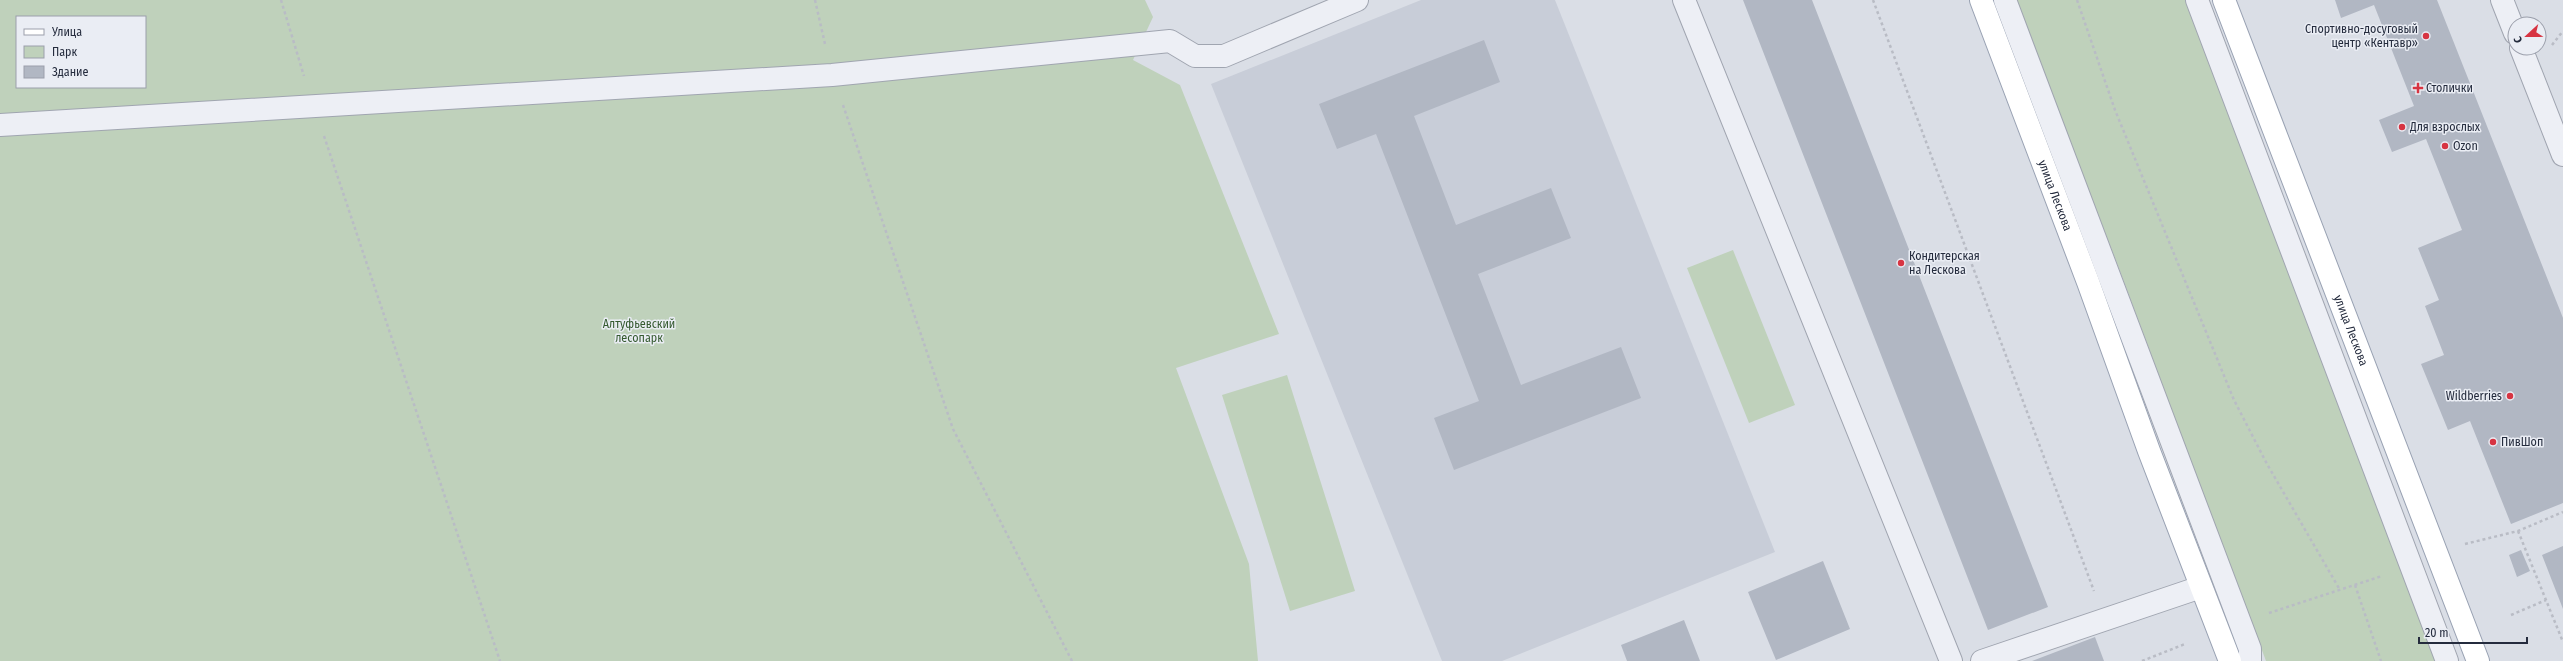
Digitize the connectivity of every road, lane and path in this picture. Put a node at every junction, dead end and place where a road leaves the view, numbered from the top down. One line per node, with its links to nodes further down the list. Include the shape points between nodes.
1 (281, 0): 15 (path)
2 (815, 0): 14 (path)
3 (1357, 0): 14 (lane, via 1224,56 1195,56 1170,41)
4 (1684, 0): 33 (lane)
5 (1873, 0): 28 (path)
6 (1981, 0): 23 (main road, улица Лескова)
7 (2005, 0): 37 (lane, улица Лескова, via 2250,649)
8 (2077, 0): 24 (path, via 2114,110 2234,400 2267,464)
9 (2197, 0): 39 (lane)
10 (2224, 0): 40 (main road, улица Лескова)
11 (2502, 0): 12 (lane)
12 (2508, 16)
13 (2524, 56): 17 (lane)
14 (832, 75): 15 (lane); 32 (path, via 953,429)
15 (314, 106): 16 (lane); 31 (path)
16 (0, 125)
17 (2563, 155)
18 (2563, 512): 19 (path)
19 (2518, 531): 20 (path); 25 (path)
20 (2463, 544)
21 (2389, 573): 22 (path)
22 (2355, 585): 24 (path); 38 (path)
23 (2201, 587): 28 (lane); 36 (main road, улица Лескова)
24 (2340, 590): 26 (path)
25 (2546, 600): 27 (path); 29 (path)
26 (2265, 614)
27 (2511, 615)
28 (2105, 620): 34 (lane)
29 (2563, 642)
30 (2185, 644): 35 (path)
31 (500, 661)
32 (1072, 661)
33 (1951, 661)
34 (1982, 661)
35 (2142, 661)
36 (2230, 661)
37 (2250, 661)
38 (2381, 661)
39 (2447, 661)
40 (2478, 661)

